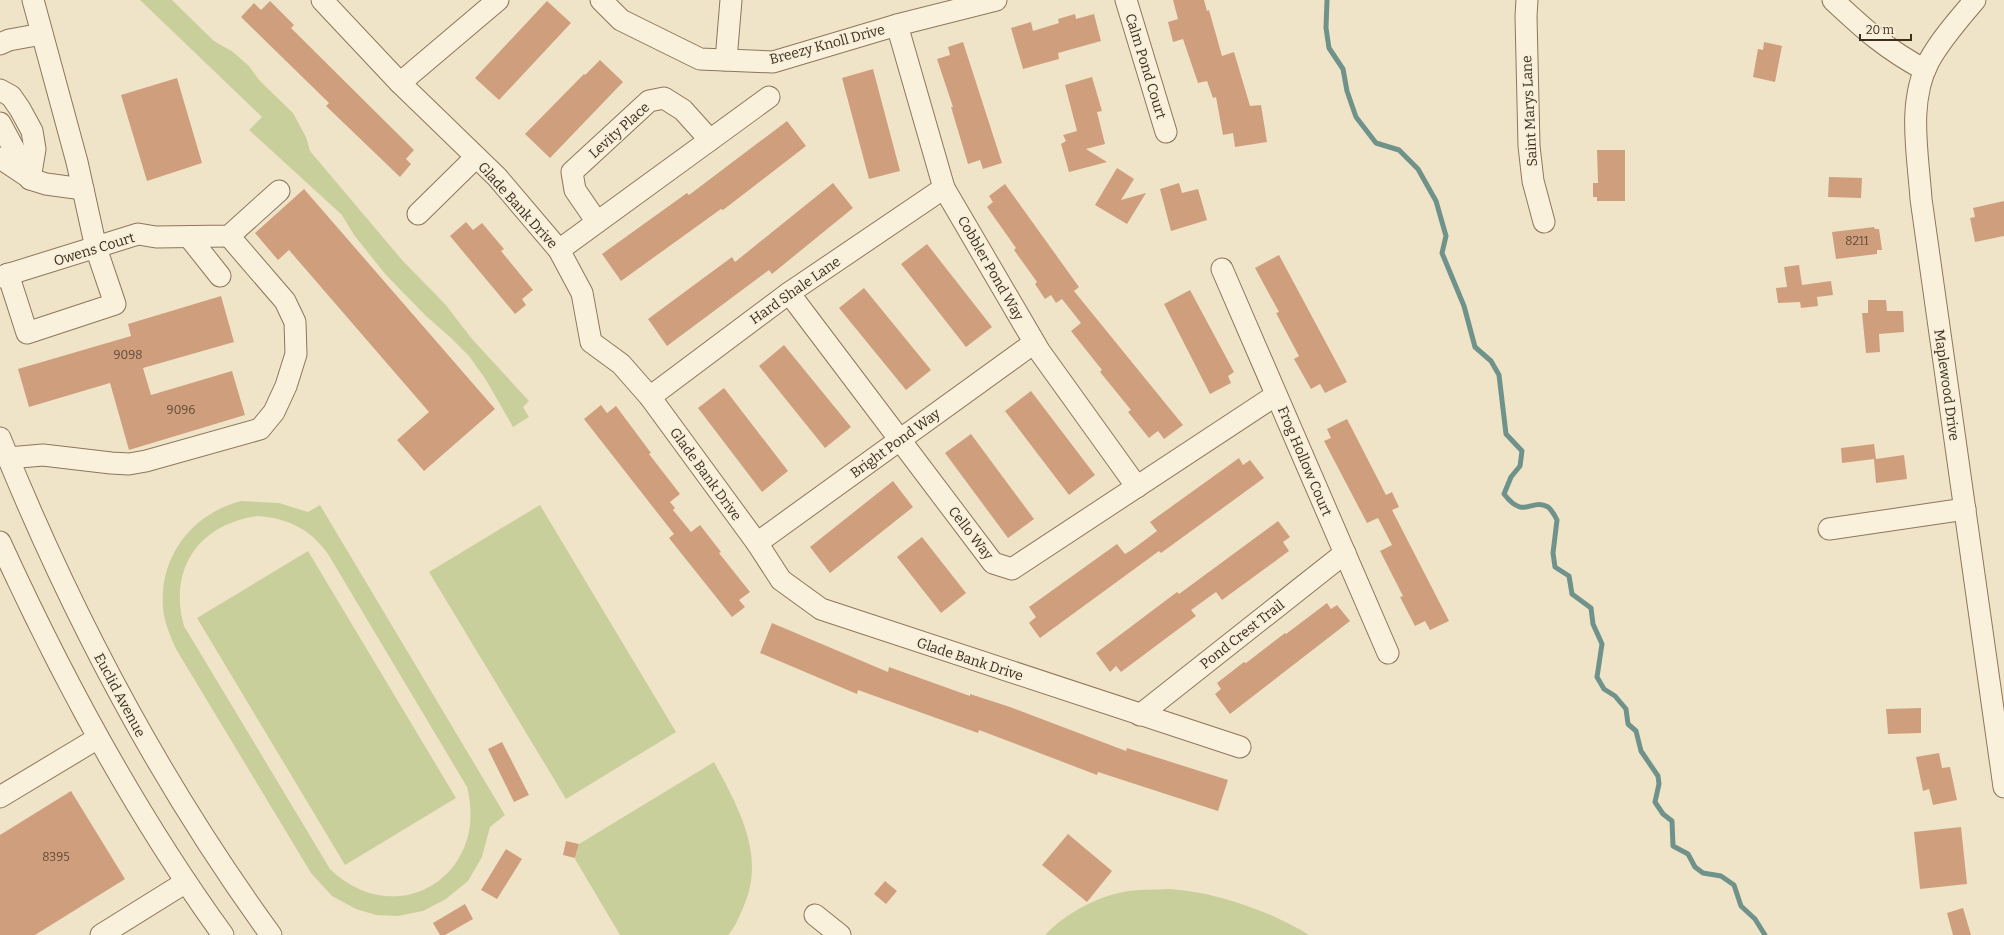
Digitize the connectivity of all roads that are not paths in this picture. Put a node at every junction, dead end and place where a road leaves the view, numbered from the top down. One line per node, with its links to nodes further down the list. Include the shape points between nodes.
1 (33, 0): 12 (street)
2 (322, 0): 16 (street, Glade Bank Drive)
3 (498, 0): 16 (street)
4 (601, 0): 14 (street, Breezy Knoll Drive, via 621,20 700,59)
5 (732, 0): 14 (street)
6 (996, 0): 11 (street, Breezy Knoll Drive)
7 (1126, 0): 20 (street, Calm Pond Court)
8 (1527, 0): 31 (street, Saint Marys Lane, via 1529,146 1533,181)
9 (1833, 0): 15 (street, via 1873,38)
10 (1975, 0): 15 (street, Maplewood Drive, via 1938,45)
11 (897, 25): 14 (street, Breezy Knoll Drive, via 773,62); 26 (street, Cobbler Pond Way)
12 (42, 34): 13 (street); 27 (street)
13 (0, 44)
14 (726, 60)
15 (1924, 70): 47 (street, Maplewood Drive, via 1916,111 1921,199)
16 (400, 83): 22 (street, Glade Bank Drive)
17 (0, 90): 25 (street, via 11,96 32,131 35,149)
18 (769, 97): 21 (street)
19 (0, 123): 25 (street)
20 (1166, 132)
21 (710, 140): 30 (street); 30 (street, Levity Place, via 684,110 664,98 649,101 572,172 575,190)
22 (476, 157): 29 (street); 35 (street, Glade Bank Drive, via 497,177)
23 (0, 158): 25 (street)
24 (0, 175): 25 (street)
25 (30, 179): 27 (street)
26 (944, 188): 39 (street, Hard Shale Lane); 40 (street, Cobbler Pond Way)
27 (83, 189): 34 (street)
28 (279, 191): 32 (street)
29 (418, 214)
30 (597, 222): 35 (street)
31 (1544, 222)
32 (229, 236): 33 (street, Owens Court); 45 (street, via 285,301 295,322 296,354 286,386 274,412 260,429 129,464 43,455)
33 (189, 237): 34 (street, Owens Court, via 138,234); 38 (street)
34 (96, 248): 37 (street, Owens Court); 37 (street, via 115,304 27,333)
35 (559, 250): 42 (street, Glade Bank Drive, via 582,293 591,342 621,364)
36 (1222, 269): 41 (street, Frog Hollow Court)
37 (4, 276)
38 (220, 276)
39 (789, 293): 42 (street, Hard Shale Lane); 44 (street, Cello Way)
40 (1034, 343): 44 (street, Bright Pond Way); 46 (street, Cobbler Pond Way)
41 (1276, 395): 46 (street, Cello Way); 51 (street, Frog Hollow Court)
42 (650, 397): 50 (street, Glade Bank Drive)
43 (0, 438): 45 (street, Euclid Avenue)
44 (900, 440): 46 (street, Cello Way, via 993,563 1012,569); 50 (street, Bright Pond Way)
45 (8, 458): 63 (street, Euclid Avenue, via 67,593 148,747 194,822)
46 (1137, 487)
47 (1965, 509): 48 (street); 56 (street, Maplewood Drive)
48 (1829, 529)
49 (0, 542): 54 (street, via 44,637)
50 (757, 543): 53 (street, Glade Bank Drive, via 781,580 821,610)
51 (1345, 553): 52 (street, Frog Hollow Court); 53 (street, Pond Crest Trail)
52 (1388, 653)
53 (1140, 715): 55 (street, Glade Bank Drive)
54 (98, 738): 58 (street); 59 (street)
55 (1240, 747)
56 (2001, 748): 57 (street, Maplewood Drive)
57 (2004, 787)
58 (0, 797)
59 (186, 882): 61 (street); 62 (street)
60 (815, 915): 64 (street)
61 (219, 934)
62 (101, 935)
63 (270, 935)
64 (840, 935)

